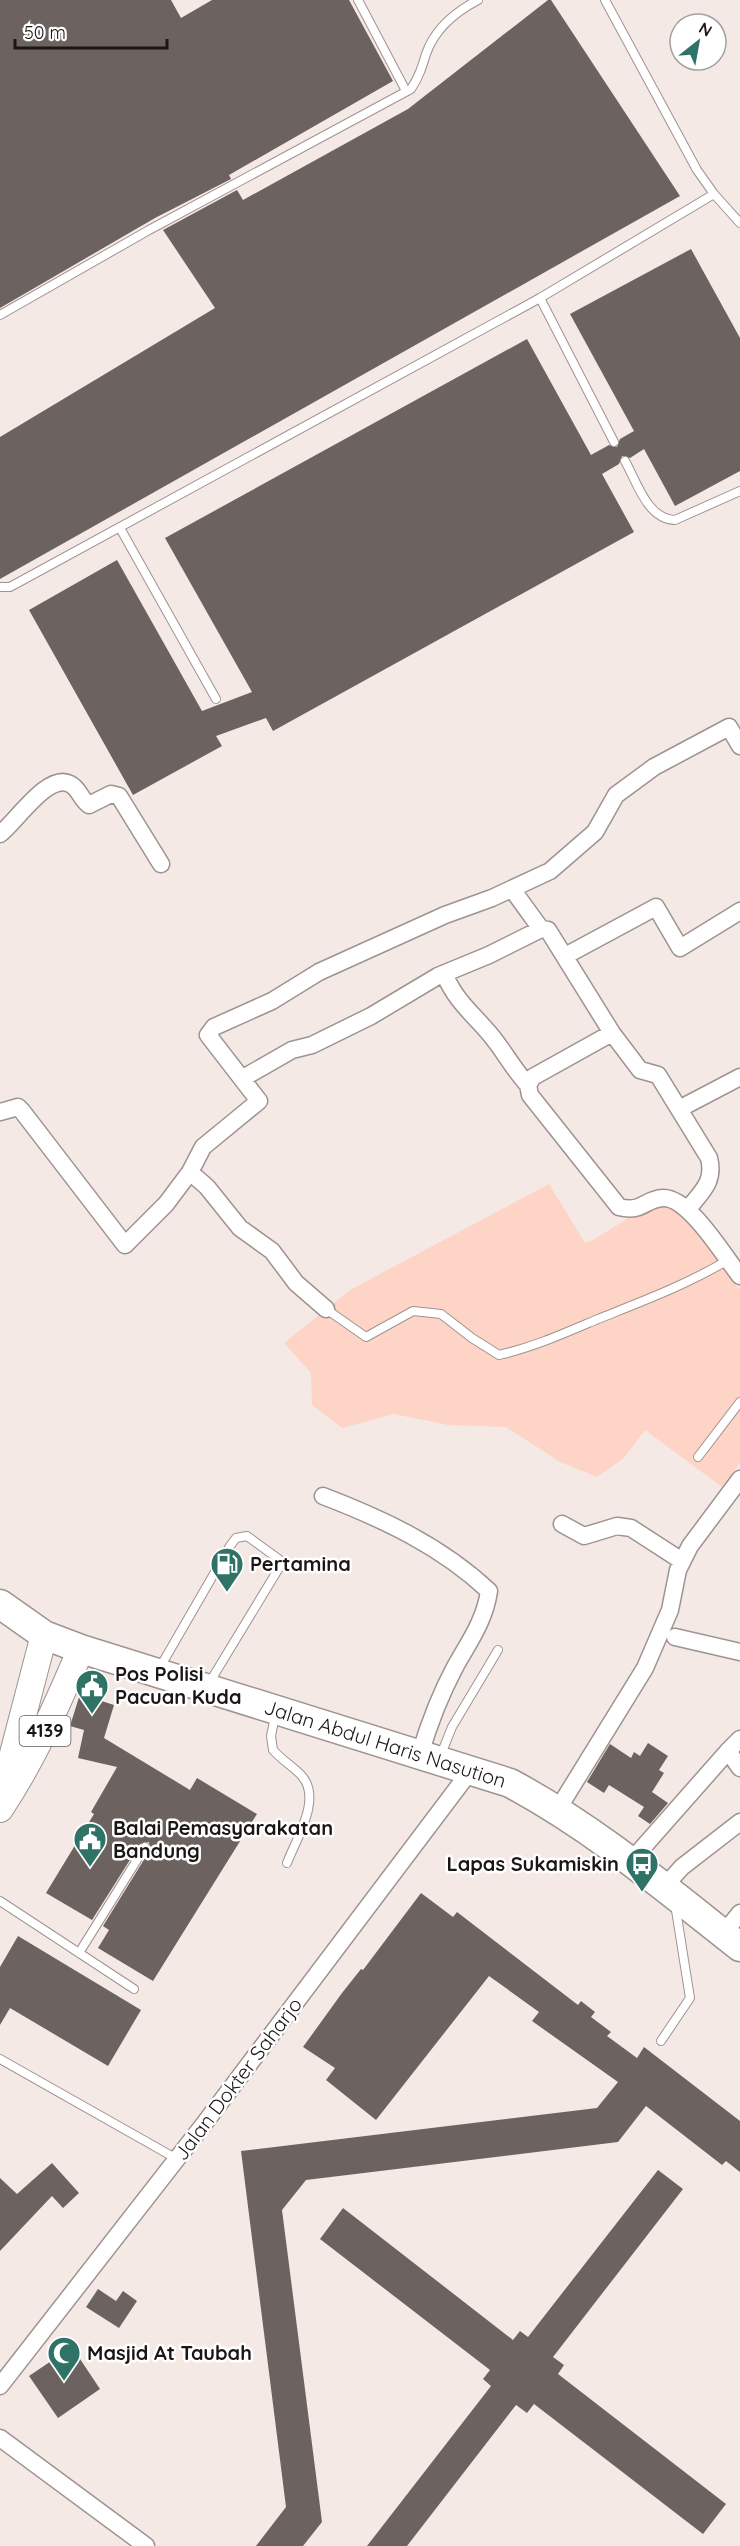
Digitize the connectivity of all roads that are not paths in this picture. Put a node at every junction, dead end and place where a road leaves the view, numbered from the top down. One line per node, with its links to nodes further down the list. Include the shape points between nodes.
1 (358, 0): 4 (lane)
2 (478, 0): 4 (lane, via 450,18 437,34 420,76)
3 (605, 0): 5 (lane)
4 (406, 91): 8 (lane)
5 (714, 194): 6 (lane); 7 (lane)
6 (740, 223)
7 (540, 298): 9 (lane); 12 (lane)
8 (0, 315)
9 (614, 442)
10 (625, 461): 11 (lane, via 654,513 663,520 675,520)
11 (740, 491)
12 (120, 528): 13 (lane, via 10,587); 14 (lane)
13 (0, 588)
14 (216, 699)
15 (740, 746): 18 (street, via 729,727 654,767 616,795 596,832 550,871)
16 (0, 834): 17 (street, via 47,786 64,781 73,785 89,805 111,795 119,796)
17 (161, 864)
18 (512, 889): 20 (street); 25 (street, via 319,972 272,1001 214,1027 208,1035)
19 (740, 911): 21 (street, via 680,948 656,907)
20 (541, 929): 21 (street, via 548,930); 22 (street)
21 (565, 956): 23 (street)
22 (444, 974): 25 (street, via 370,1016 312,1045 291,1050); 26 (street, via 455,998 489,1033)
23 (612, 1033): 26 (street, via 533,1077); 27 (street, via 640,1070 658,1076)
24 (740, 1077): 27 (street)
25 (243, 1078): 29 (street, via 259,1101 203,1147)
26 (528, 1085): 30 (street, via 530,1095 619,1207 633,1210 660,1198 673,1198)
27 (679, 1109): 30 (street, via 710,1158 712,1172)
28 (0, 1112): 29 (street, via 11,1107 22,1111 125,1245)
29 (190, 1172): 33 (street, via 240,1228 272,1251 296,1283)
30 (688, 1209): 31 (street)
31 (728, 1260): 32 (street); 33 (lane, via 656,1298 534,1346 499,1355 441,1314 412,1311 366,1337)
32 (740, 1276)
33 (326, 1310)
34 (740, 1402): 35 (lane)
35 (698, 1457)
36 (740, 1479): 39 (street)
37 (323, 1496): 50 (street, via 410,1533 465,1568 489,1591 487,1610 429,1723)
38 (562, 1524): 39 (street, via 584,1536 617,1526 631,1528)
39 (682, 1561): 54 (street, via 670,1610 650,1657)
40 (0, 1604): 41 (highway, Jalan Abdul Haris Nasution)
41 (44, 1635): 43 (highway, Jalan Abdul Haris Nasution); 53 (main road, 4139)
42 (675, 1636): 45 (street)
43 (81, 1649): 46 (highway, Jalan Abdul Haris Nasution); 53 (main road, 4139, via 44,1734)
44 (498, 1650): 50 (lane, via 452,1727)
45 (740, 1652)
46 (158, 1672): 47 (highway, Jalan Abdul Haris Nasution); 47 (lane, via 230,1546 236,1538 247,1536 274,1552 280,1560 279,1568)
47 (206, 1688): 48 (highway, Jalan Abdul Haris Nasution)
48 (277, 1710): 50 (highway, Jalan Abdul Haris Nasution); 58 (lane, via 271,1736 273,1750 303,1776 310,1790 310,1802)
49 (734, 1745): 51 (street); 57 (street)
50 (429, 1757): 52 (highway, Jalan Abdul Haris Nasution)
51 (740, 1768)
52 (471, 1770): 54 (highway, Jalan Abdul Haris Nasution, via 510,1784); 66 (street, Jalan Dokter Saharjo)
53 (0, 1807)
54 (558, 1809): 57 (highway, Jalan Abdul Haris Nasution)
55 (740, 1822): 59 (street, via 682,1867)
56 (145, 1847): 62 (lane)
57 (631, 1861): 59 (highway, Jalan Abdul Haris Nasution)
58 (287, 1863)
59 (668, 1891): 61 (highway, Jalan Abdul Haris Nasution); 64 (lane, via 690,1998)
60 (0, 1902): 62 (lane)
61 (734, 1931)
62 (79, 1953): 63 (lane)
63 (134, 1989)
64 (662, 2041)
65 (0, 2059): 66 (lane)
66 (177, 2159): 67 (street, Jalan Dokter Saharjo)
67 (0, 2386)
68 (0, 2438): 69 (street)
69 (136, 2543)

